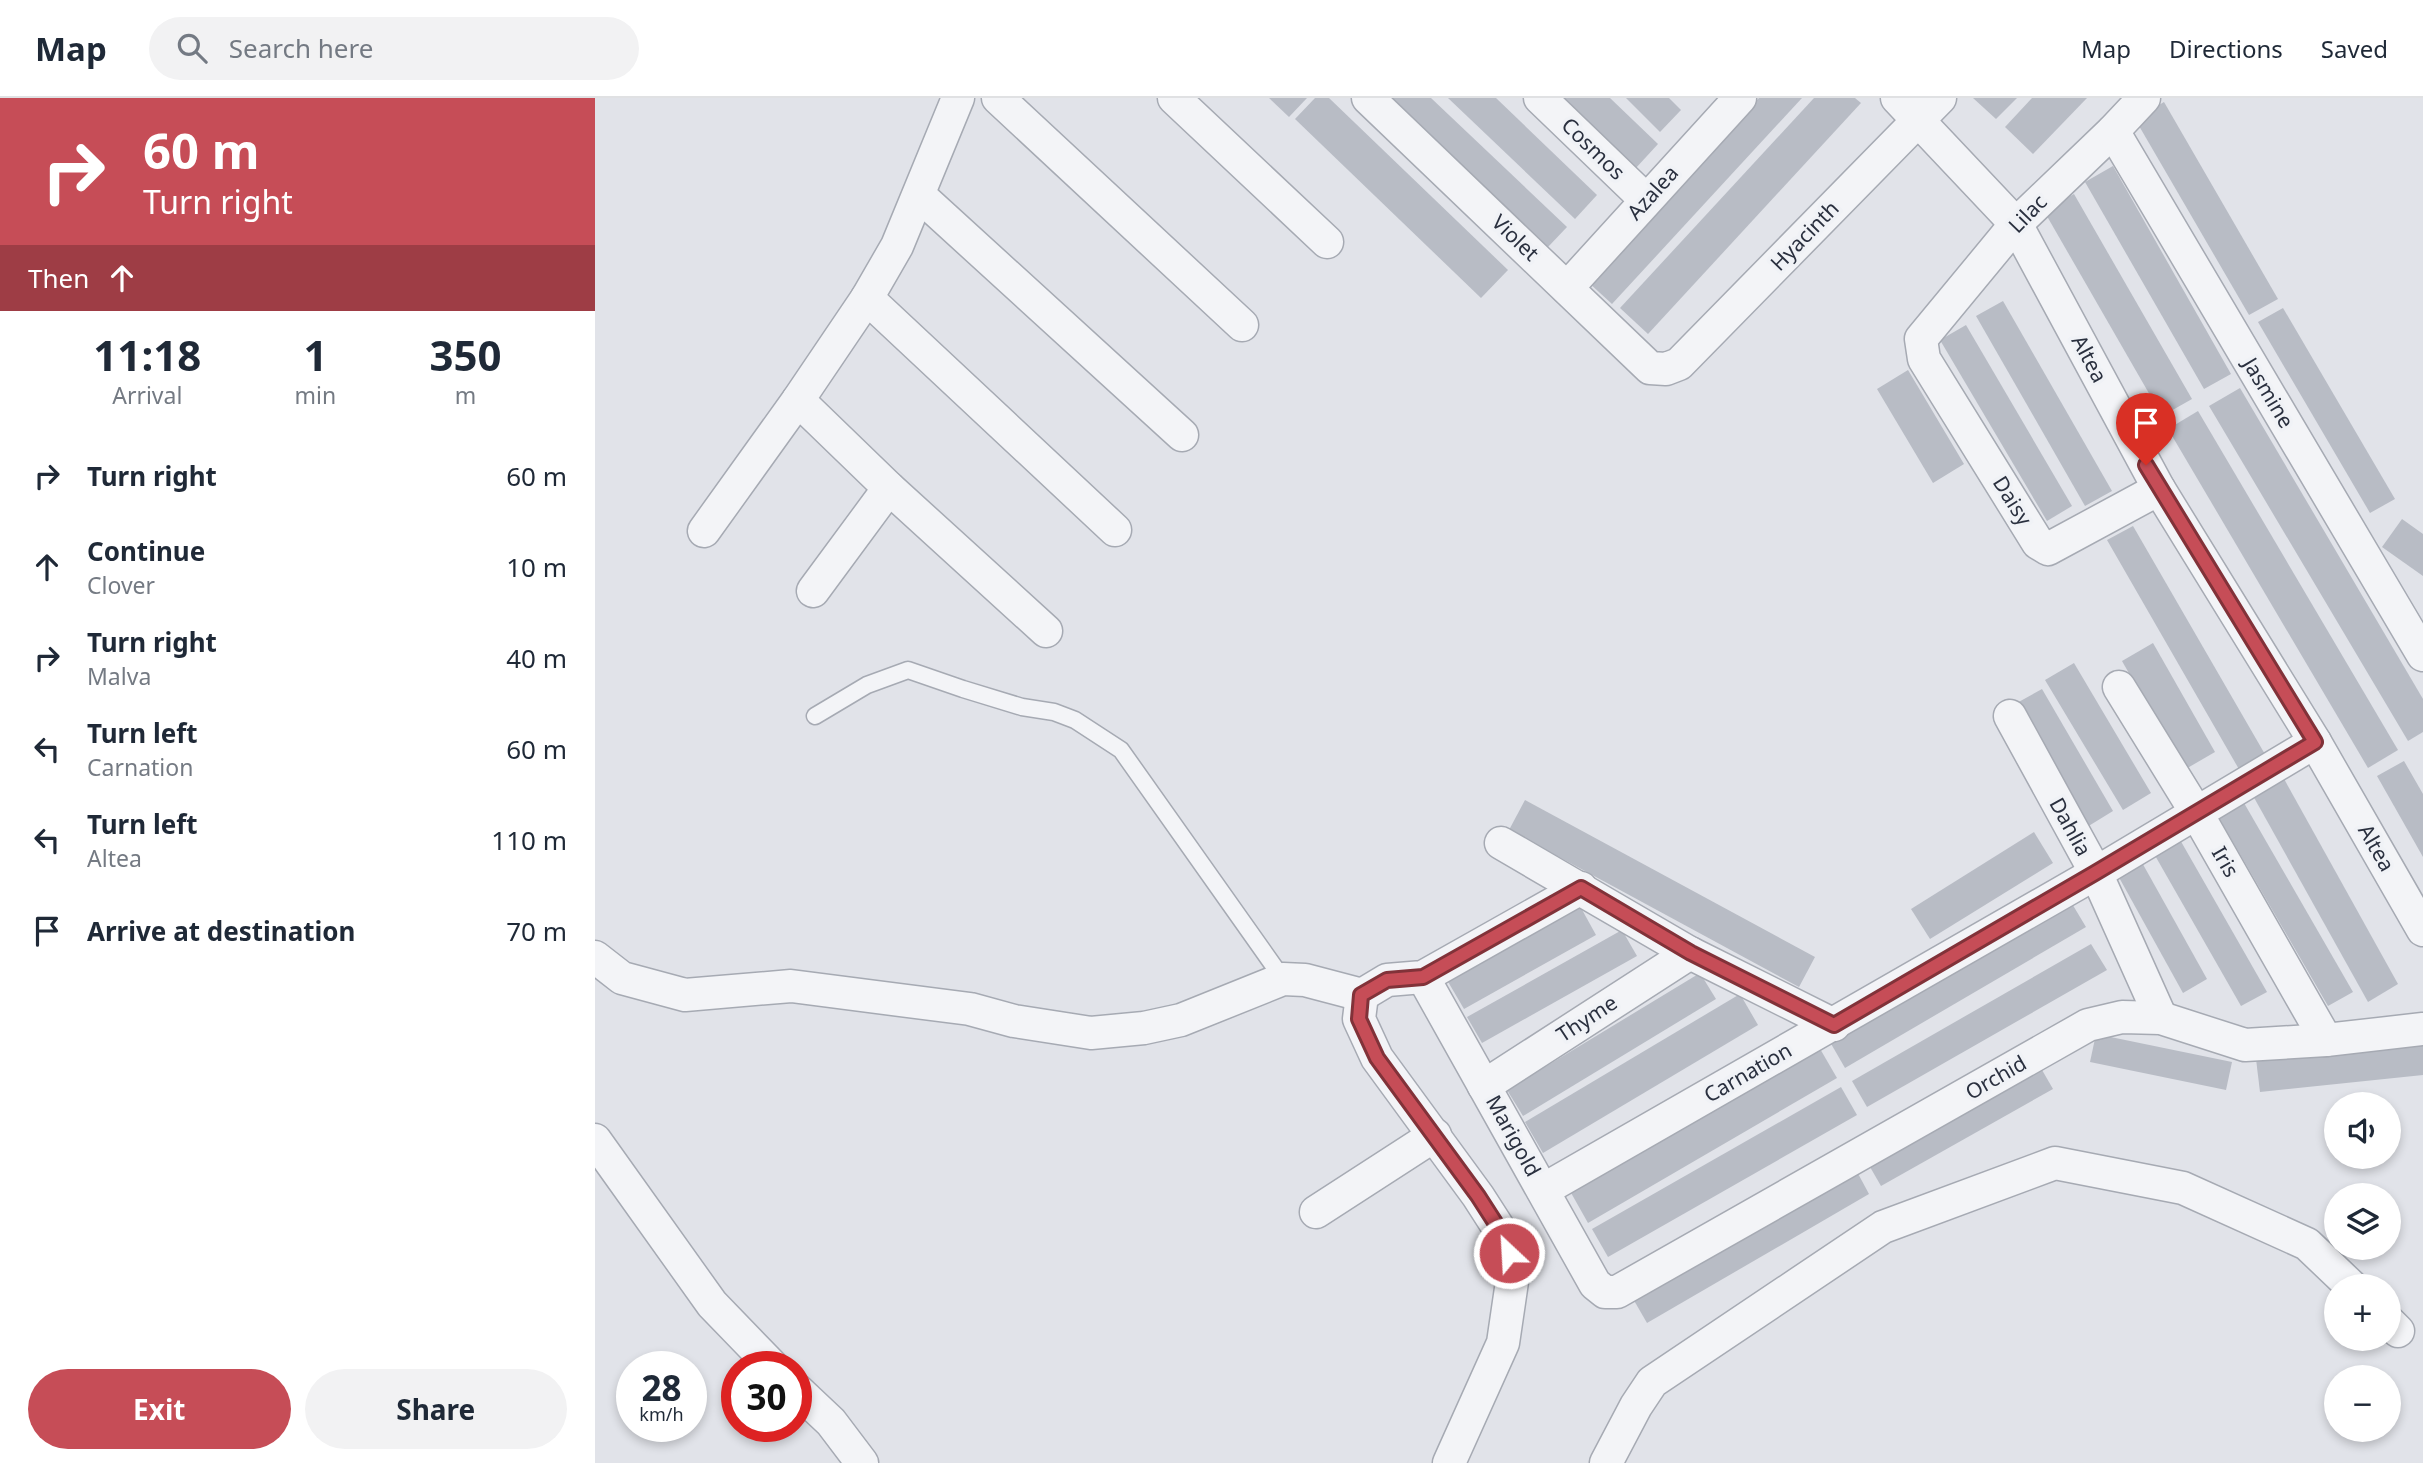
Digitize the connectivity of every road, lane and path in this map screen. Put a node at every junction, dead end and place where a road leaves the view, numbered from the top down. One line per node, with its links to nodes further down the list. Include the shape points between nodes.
1 (958, 98): 11 (street)
2 (998, 98): 17 (street)
3 (1174, 98): 14 (street)
4 (1368, 98): 15 (street, Violet)
5 (1541, 98): 12 (street, Cosmos)
6 (1940, 98): 9 (street, Hyacinth)
7 (2144, 98): 10 (street, Lilac)
8 (1723, 103): 12 (street, Azalea)
9 (1908, 109): 13 (street, Altea); 19 (street, Hyacinth, via 1679,364)
10 (2113, 131): 13 (street, Lilac); 26 (street, Jasmine)
11 (919, 195): 16 (street); 21 (street)
12 (1646, 200): 15 (street, Azalea)
13 (2016, 223): 18 (street, Lilac); 23 (street, Altea)
14 (1327, 242)
15 (1567, 288): 19 (street, Violet, via 1650,368)
16 (867, 298): 20 (street); 24 (street)
17 (1242, 326)
18 (1921, 339): 23 (street, Daisy, via 1924,359 2038,543 2048,549)
19 (1666, 369)
20 (798, 400): 22 (street); 25 (street)
21 (1182, 435)
22 (889, 488): 27 (street); 29 (street)
23 (2159, 489): 34 (street, Altea)
24 (1115, 530)
25 (704, 531)
26 (2384, 588): 28 (street); 30 (street, Jasmine)
27 (813, 591)
28 (2423, 615)
29 (1046, 631)
30 (2423, 656)
31 (2119, 687): 35 (street, Iris)
32 (815, 716): 43 (lane, via 867,685 908,670 1076,720 1121,750)
33 (2010, 716): 37 (street, Dahlia)
34 (2315, 742): 35 (street, Carnation); 39 (street, Altea)
35 (2196, 812): 37 (street, Carnation); 48 (street, Iris)
36 (1501, 843): 38 (street)
37 (2095, 873): 45 (street, Dahlia); 46 (street, Carnation)
38 (1581, 888): 40 (street); 42 (street)
39 (2423, 930)
40 (1691, 953): 46 (street); 49 (street, Thyme)
41 (595, 957): 43 (street, via 622,978 685,995 791,986 970,1009 1091,1033 1181,1020)
42 (1423, 977): 44 (street, via 1387,980); 49 (street, Marigold)
43 (1283, 979): 44 (street)
44 (1361, 995): 50 (street, via 1359,1019 1377,1058)
45 (2161, 1018): 48 (street, Orchid, via 2245,1045); 55 (street, Orchid, via 2122,1017 2088,1025 1617,1292)
46 (1834, 1025): 52 (street, Carnation)
47 (2423, 1029): 48 (street, Orchid)
48 (2326, 1040)
49 (1484, 1086): 52 (street, Marigold)
50 (1435, 1135): 53 (street); 59 (street, via 1505,1238 1514,1268 1503,1343)
51 (595, 1140): 56 (street, via 712,1304)
52 (1543, 1190): 55 (street, Marigold, via 1595,1284)
53 (1316, 1212)
54 (2338, 1274): 60 (street, via 2307,1244 2183,1188 2055,1163 1883,1227 1652,1382)
55 (1605, 1292)
56 (758, 1351)
57 (812, 1404): 58 (street)
58 (862, 1463)
59 (1449, 1463)
60 (1606, 1463)

